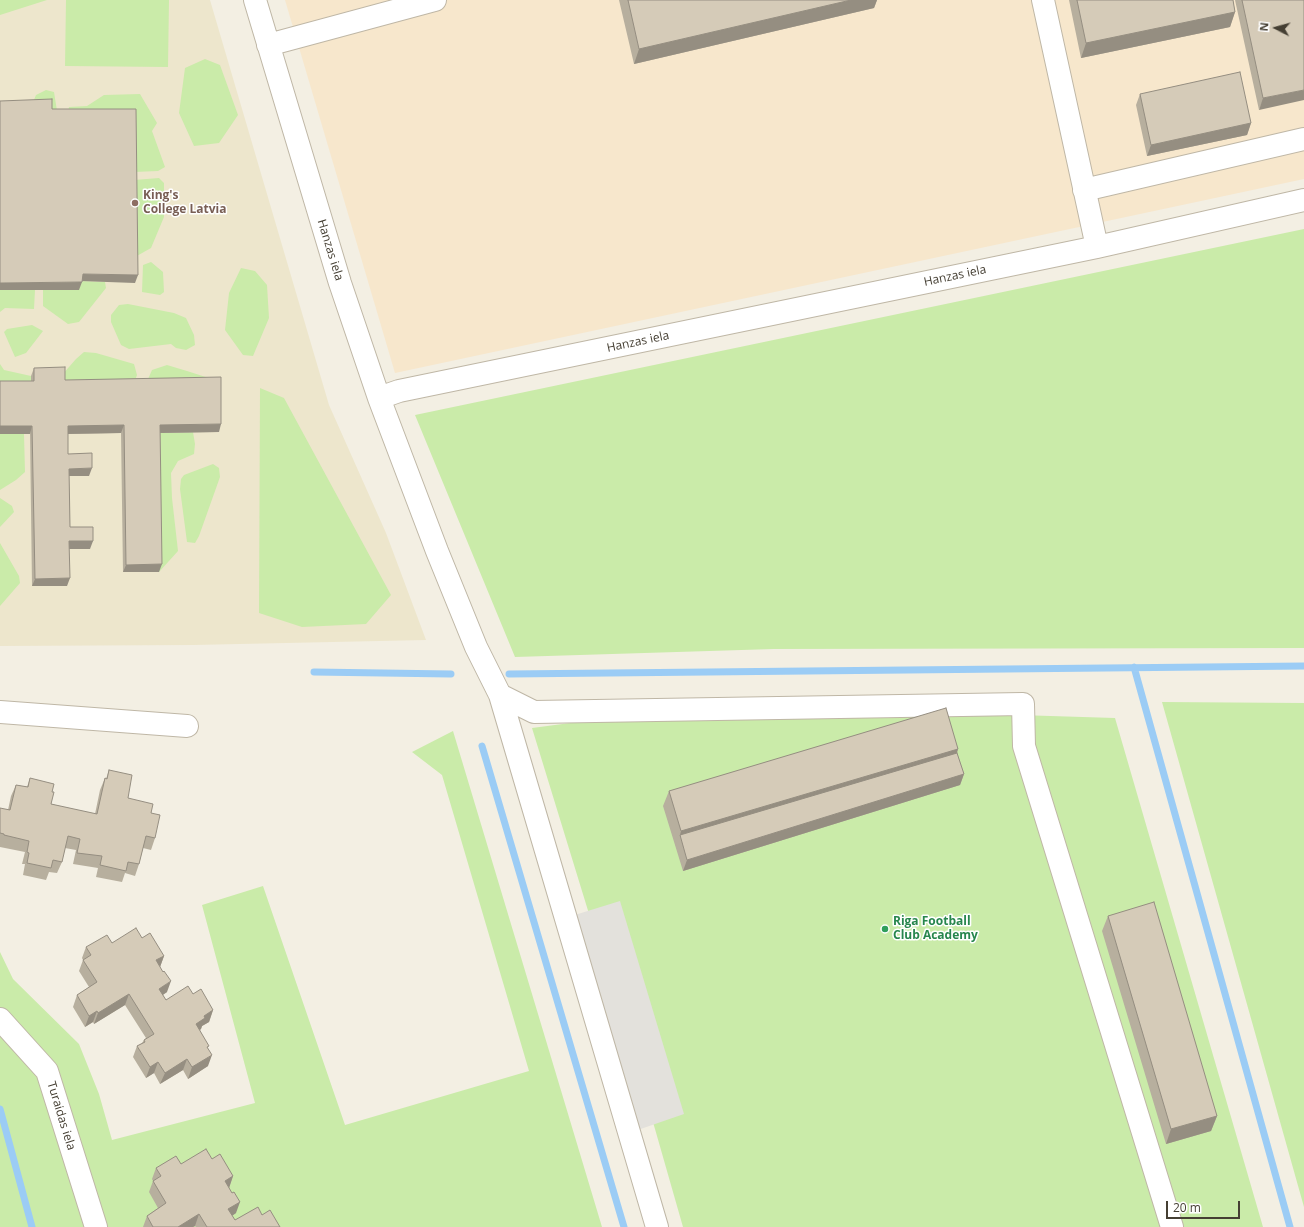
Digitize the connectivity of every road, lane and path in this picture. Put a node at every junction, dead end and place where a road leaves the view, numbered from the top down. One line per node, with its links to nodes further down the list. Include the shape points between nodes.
1 (255, 0): 4 (street, Hanzas iela)
2 (435, 0): 4 (street)
3 (1043, 0): 6 (street)
4 (268, 45): 9 (street, Hanzas iela, via 340,283)
5 (1304, 139): 6 (street)
6 (1084, 190): 8 (street)
7 (1304, 200): 8 (street, Hanzas iela)
8 (1097, 247): 9 (street, Hanzas iela, via 399,391)
9 (379, 398): 10 (street, via 476,647)
10 (500, 695): 15 (street); 16 (street, via 534,712 1023,704 1024,746)
11 (0, 712): 12 (street)
12 (187, 726)
13 (0, 1019): 14 (street, Turaidas iela, via 47,1070)
14 (96, 1227)
15 (657, 1227)
16 (1172, 1227)

